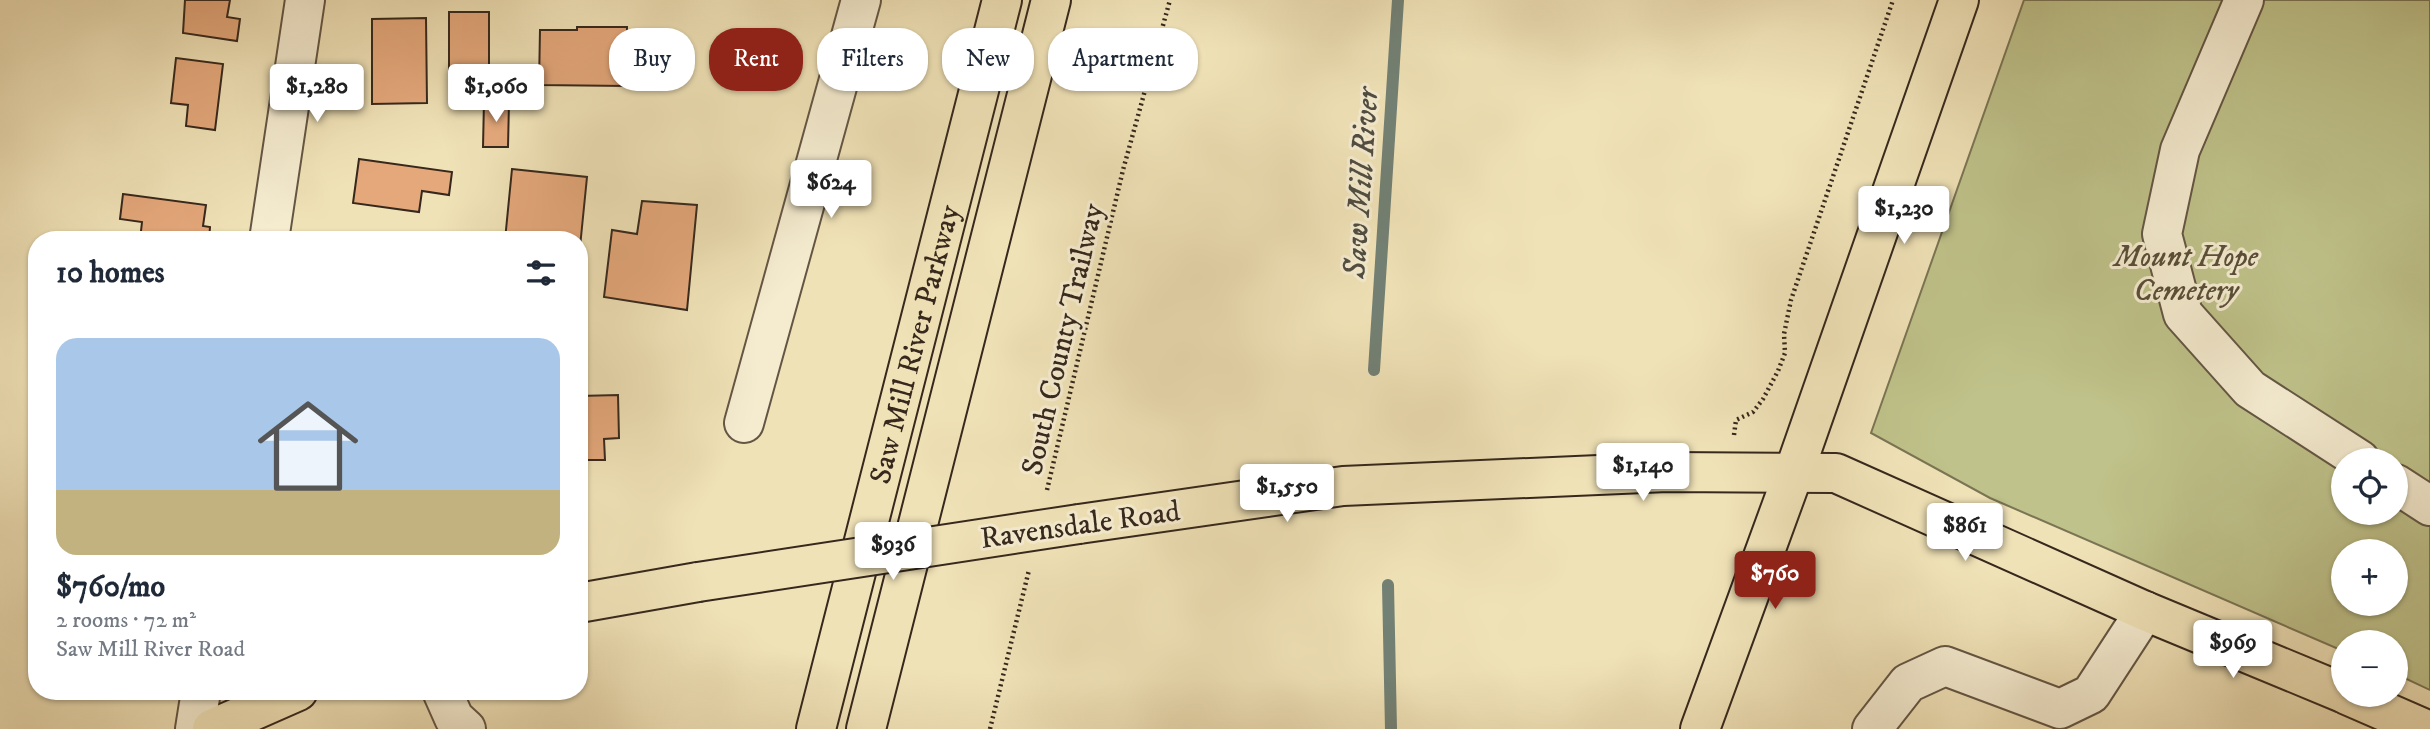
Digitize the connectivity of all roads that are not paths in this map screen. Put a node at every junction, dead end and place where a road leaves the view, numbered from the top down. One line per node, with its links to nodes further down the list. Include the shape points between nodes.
1 (305, 0): 7 (street)
2 (862, 0): 8 (street)
3 (1002, 0): 24 (main road, Saw Mill River Parkway)
4 (1051, 0): 25 (main road, Saw Mill River Parkway)
5 (1959, 0): 10 (main road)
6 (2244, 0): 9 (street, via 2180,150 2162,234 2183,314 2250,389)
7 (270, 231)
8 (744, 423)
9 (2341, 448)
10 (1794, 472): 13 (main road, Ravensdale Road, bridge, via 1667,472 1343,486); 14 (main road, Ravensdale Road, via 1836,473); 26 (main road)
11 (2408, 492): 12 (street)
12 (2430, 506)
13 (588, 601)
14 (2145, 611): 15 (main road, Ravensdale Road); 27 (street, via 2091,694 2072,705 2060,709 1945,666 1908,683)
15 (2331, 688)
16 (200, 700): 21 (street)
17 (278, 700): 22 (main road)
18 (446, 700): 23 (street, via 454,718)
19 (2363, 707): 20 (main road, Ravensdale Road)
20 (2381, 720): 28 (main road, Ravensdale Road)
21 (195, 729)
22 (212, 729)
23 (466, 729)
24 (816, 729)
25 (866, 729)
26 (1700, 729)
27 (1872, 729)
28 (2425, 729)

